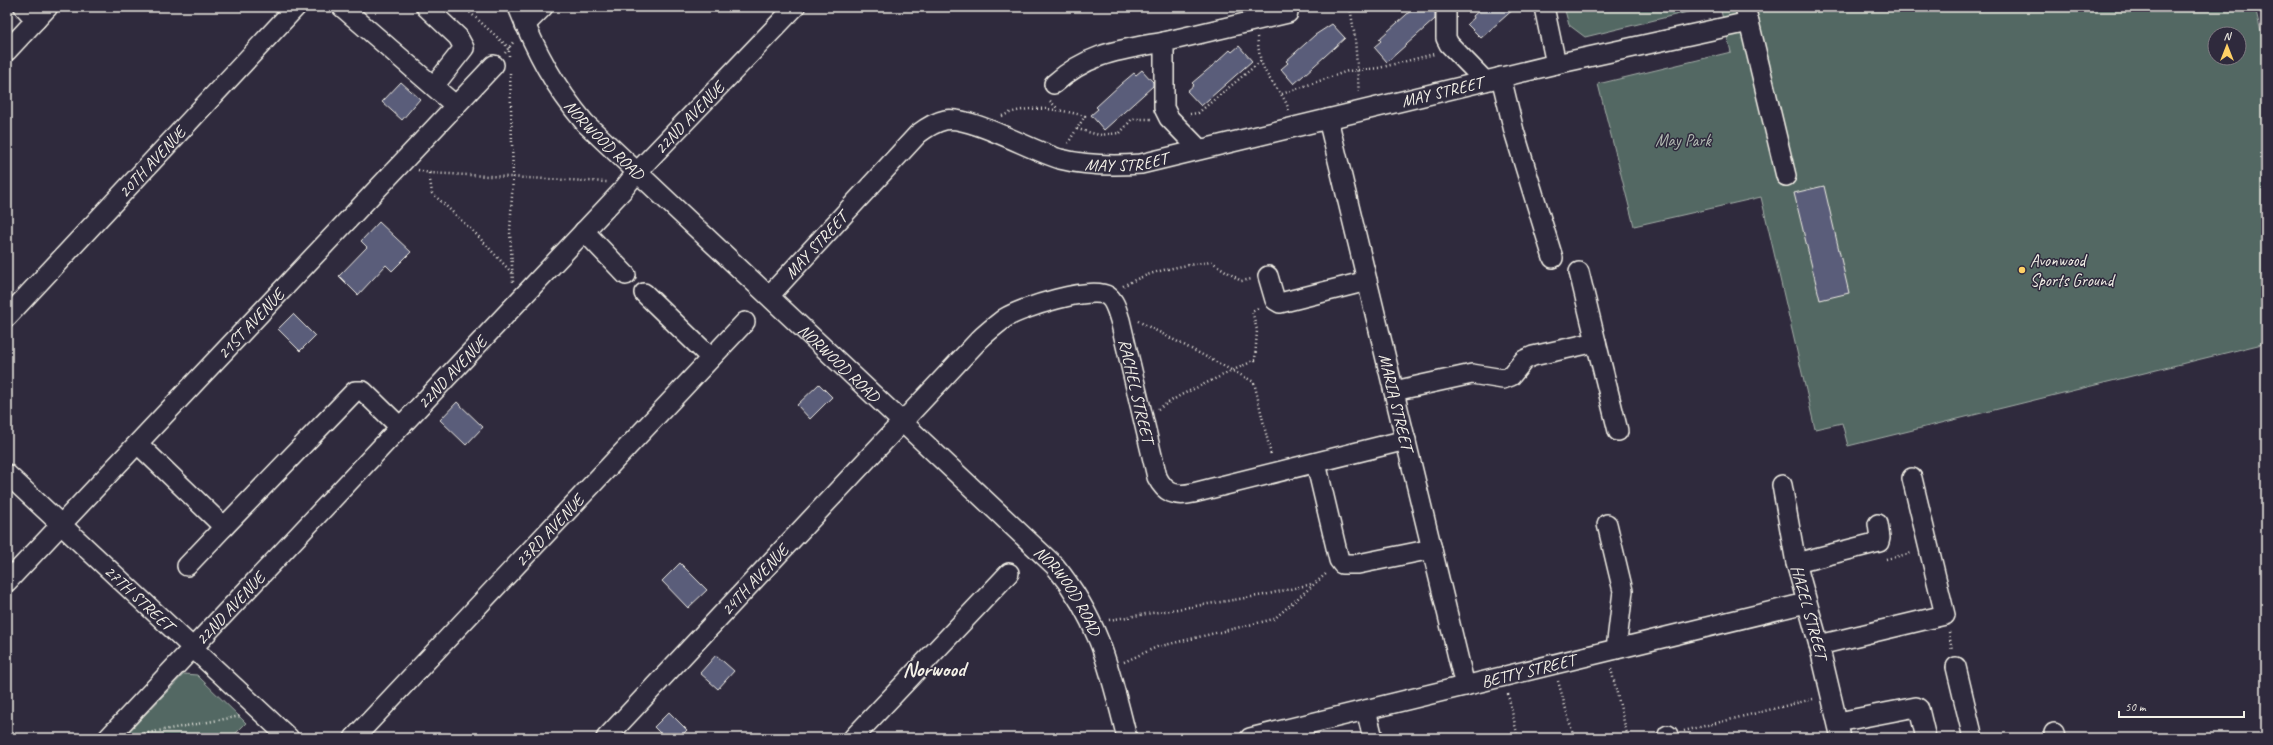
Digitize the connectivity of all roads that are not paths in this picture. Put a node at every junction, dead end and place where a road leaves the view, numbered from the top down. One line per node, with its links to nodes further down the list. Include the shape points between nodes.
1 (296, 7): 33 (street, 20TH AVENUE)
2 (342, 7): 19 (street)
3 (426, 7): 19 (street, via 458,37 464,48)
4 (518, 7): 12 (street, NORWOOD ROAD)
5 (543, 7): 12 (street)
6 (795, 7): 23 (street, 22ND AVENUE)
7 (1446, 7): 17 (street, via 1446,38 1452,48)
8 (1544, 7): 15 (street)
9 (36, 11): 14 (street)
10 (1288, 13): 13 (street)
11 (1747, 14): 15 (street, MAY STREET); 24 (street)
12 (525, 25): 23 (street, NORWOOD ROAD, via 537,54 563,96 585,123)
13 (1164, 42): 18 (street, via 1106,53 1075,67); 22 (street, via 1164,108 1169,118)
14 (7, 51)
15 (1556, 64): 17 (street, MAY STREET)
16 (504, 67): 20 (street, 21ST AVENUE)
17 (1493, 79): 21 (street, MAY STREET); 26 (street, via 1514,131)
18 (1054, 84)
19 (434, 86): 20 (street)
20 (456, 106): 42 (street, 21ST AVENUE)
21 (1328, 119): 22 (street, MAY STREET); 30 (street, MARIA STREET)
22 (1199, 149): 32 (street, MAY STREET, via 1141,164 1088,165 1058,158 965,121 941,121 918,134)
23 (637, 172): 25 (street, 22ND AVENUE); 32 (street, NORWOOD ROAD)
24 (1786, 176)
25 (584, 231): 28 (street); 39 (street, 22ND AVENUE)
26 (1553, 258)
27 (1579, 272): 35 (street)
28 (626, 275)
29 (1268, 276): 30 (street, via 1275,300 1283,302)
30 (1367, 281): 37 (street, MARIA STREET)
31 (644, 293): 36 (street)
32 (769, 296): 38 (street, NORWOOD ROAD)
33 (7, 316)
34 (745, 322): 36 (street, 23RD AVENUE)
35 (1596, 342): 37 (street, via 1533,356 1524,360 1511,376 1503,379 1466,374); 40 (street)
36 (711, 358): 66 (street, 23RD AVENUE)
37 (1394, 392): 41 (street, MARIA STREET)
38 (902, 421): 43 (street, RACHEL STREET, via 979,340 1006,318 1035,304 1091,293 1107,295 1113,301 1120,320 1157,476 1167,492 1182,495); 67 (street, 24TH AVENUE); 69 (street, NORWOOD ROAD, via 1034,544 1068,582 1087,612 1101,642)
39 (400, 427): 50 (street, via 363,392 355,391); 58 (street, 22ND AVENUE)
40 (1618, 431)
41 (1406, 440): 43 (street, RACHEL STREET); 51 (street, MARIA STREET)
42 (138, 444): 47 (street, 21ST AVENUE); 50 (street)
43 (1316, 463): 51 (street, via 1342,564 1358,564)
44 (7, 474): 47 (street, 27TH STREET)
45 (1912, 478): 57 (street, via 1945,614)
46 (1782, 485): 52 (street, HAZEL STREET)
47 (62, 524): 55 (street, 21ST AVENUE); 58 (street, 27TH STREET)
48 (1606, 524): 59 (street, via 1623,591)
49 (1878, 524): 52 (street, via 1879,542)
50 (224, 527): 53 (street)
51 (1432, 549): 61 (street, MARIA STREET)
52 (1796, 563): 56 (street, HAZEL STREET)
53 (187, 566)
54 (1009, 573): 68 (street)
55 (7, 582)
56 (1806, 603): 57 (street, HAZEL STREET); 59 (street, BETTY STREET)
57 (1820, 645): 63 (street, HAZEL STREET)
58 (193, 648): 64 (street, 22ND AVENUE); 65 (street, 27TH STREET)
59 (1611, 651): 61 (street, BETTY STREET)
60 (1956, 667): 73 (street)
61 (1465, 686): 62 (street, BETTY STREET)
62 (1366, 710): 70 (street, BETTY STREET); 71 (street)
63 (1840, 730): 72 (street, via 1916,706)
64 (108, 738)
65 (289, 738)
66 (354, 738)
67 (606, 738)
68 (854, 738)
69 (1127, 738)
70 (1250, 738)
71 (1373, 738)
72 (1926, 738)
73 (1973, 738)

